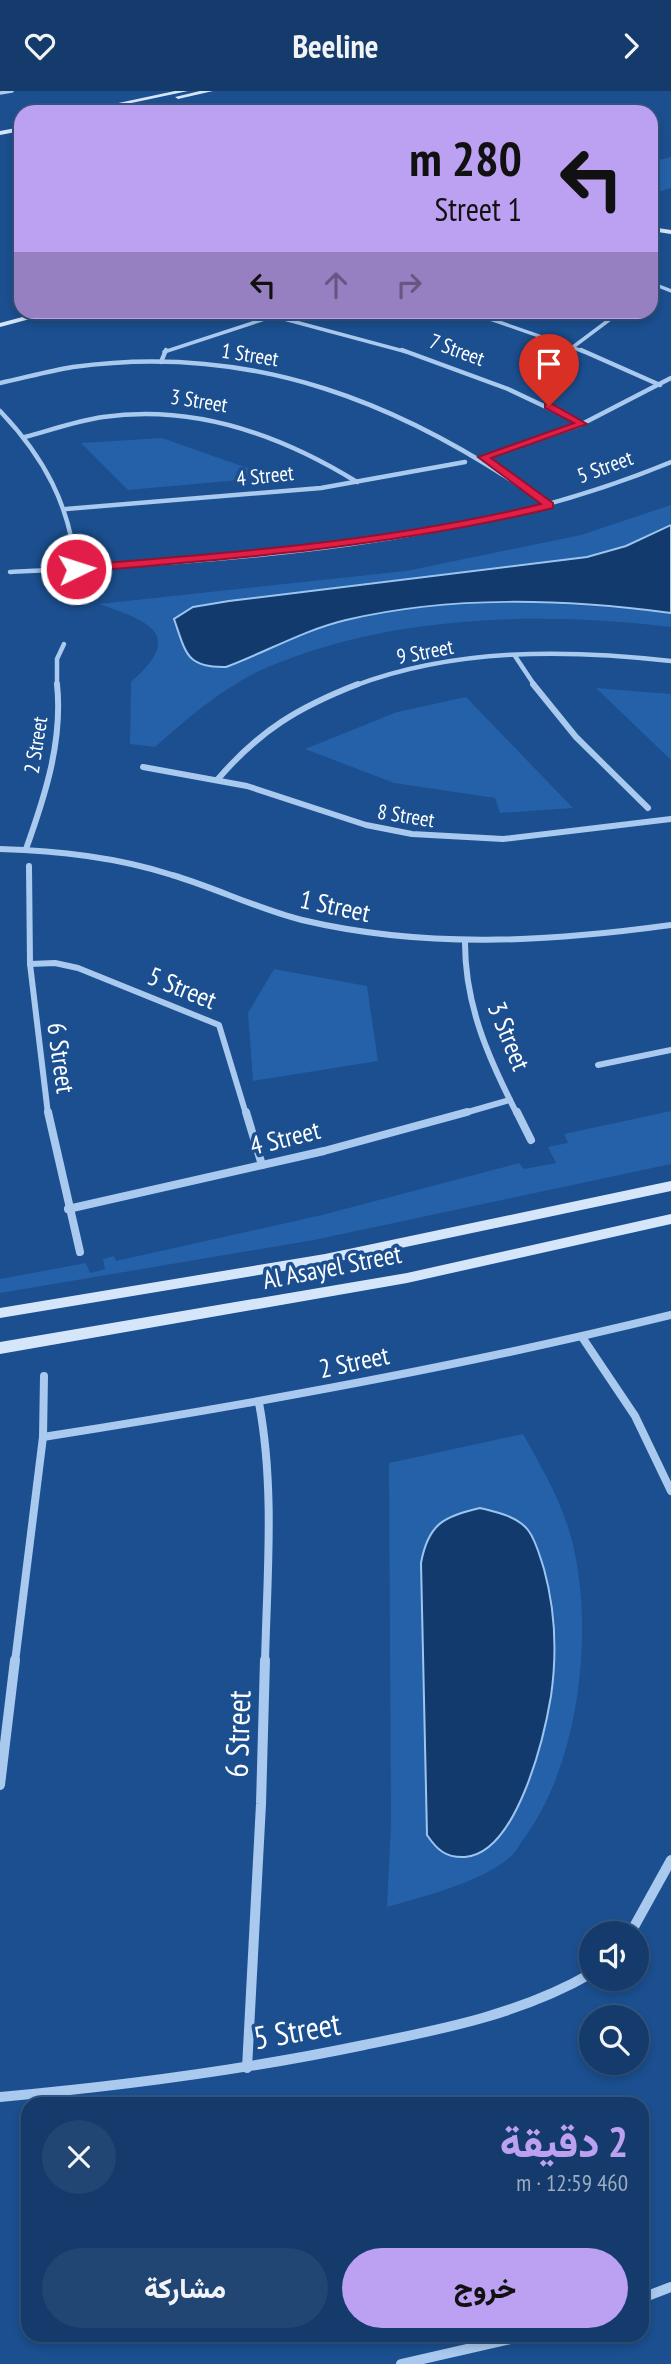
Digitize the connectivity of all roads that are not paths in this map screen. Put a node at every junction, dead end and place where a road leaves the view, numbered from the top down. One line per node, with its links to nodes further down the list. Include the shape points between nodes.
1 (12, 91): 4 (street)
2 (186, 91): 5 (main road)
3 (210, 91): 6 (main road)
4 (0, 93)
5 (115, 105)
6 (140, 105)
7 (24, 319): 12 (main road)
8 (263, 319): 14 (street, via 170,348)
9 (286, 319): 19 (street, 7 Street, via 440,361 514,390)
10 (491, 319): 13 (street)
11 (610, 319): 13 (street)
12 (0, 325)
13 (573, 347): 17 (street)
14 (161, 362): 16 (street, 1 Street, via 66,369); 21 (street, 1 Street, via 238,367 312,383 393,412)
15 (671, 378): 17 (street)
16 (0, 383)
17 (660, 385): 19 (street)
18 (0, 411): 20 (street)
19 (582, 424): 21 (street)
20 (25, 437): 24 (street, 3 Street, via 111,416 195,417 289,445); 26 (street, via 49,471)
21 (483, 457): 25 (street, 1 Street)
22 (465, 462): 24 (street, 4 Street)
23 (671, 462): 25 (street, 5 Street)
24 (358, 482): 26 (street, 4 Street)
25 (549, 506): 27 (street, 5 Street, via 374,540)
26 (66, 509): 27 (street)
27 (76, 569): 28 (street, 5 Street)
28 (10, 572)
29 (64, 644): 38 (street, 2 Street, via 56,659 59,708 54,755)
30 (514, 656): 31 (street, 9 Street, via 579,654); 33 (street, 9 Street, via 421,668 330,696 279,722 235,758); 34 (street, via 572,732)
31 (671, 661)
32 (143, 767): 33 (street, 8 Street)
33 (218, 779): 35 (street, 8 Street, via 366,825 463,839 543,836)
34 (648, 808)
35 (668, 820): 36 (street)
36 (671, 826)
37 (0, 849): 38 (street, 1 Street)
38 (26, 849): 41 (street, 1 Street, via 94,856 157,870 241,902 322,924 375,935)
39 (29, 866): 42 (street, 6 Street)
40 (671, 925): 41 (street, 1 Street, via 563,940)
41 (465, 943): 45 (street, 3 Street, via 463,963 470,1001)
42 (30, 964): 47 (street, 5 Street, via 78,968 219,1025); 49 (street, 6 Street, via 42,1079)
43 (671, 1050): 44 (street)
44 (598, 1065)
45 (510, 1100): 46 (street, 3 Street); 47 (street, 4 Street)
46 (531, 1140)
47 (262, 1165): 49 (street, 4 Street)
48 (671, 1186): 52 (main road, Al Asayel Street, via 337,1257)
49 (68, 1209): 51 (street, 6 Street)
50 (671, 1219): 55 (main road, Al Asayel Street, via 369,1285)
51 (80, 1252)
52 (0, 1313)
53 (671, 1315): 54 (street, 2 Street)
54 (582, 1337): 57 (street, 2 Street); 59 (street, via 635,1416)
55 (0, 1348)
56 (44, 1376): 58 (street)
57 (259, 1403): 58 (street, 2 Street); 64 (street, 6 Street, via 269,1493 261,1804)
58 (43, 1437): 60 (street)
59 (671, 1491)
60 (0, 1785)
61 (671, 1860): 62 (street)
62 (638, 1921)
63 (579, 1981): 64 (street, 5 Street, via 512,2011)
64 (247, 2067): 65 (street, 5 Street)
65 (0, 2097)
66 (671, 2287): 67 (street)
67 (649, 2295)
68 (497, 2342): 69 (street)
69 (401, 2364)

